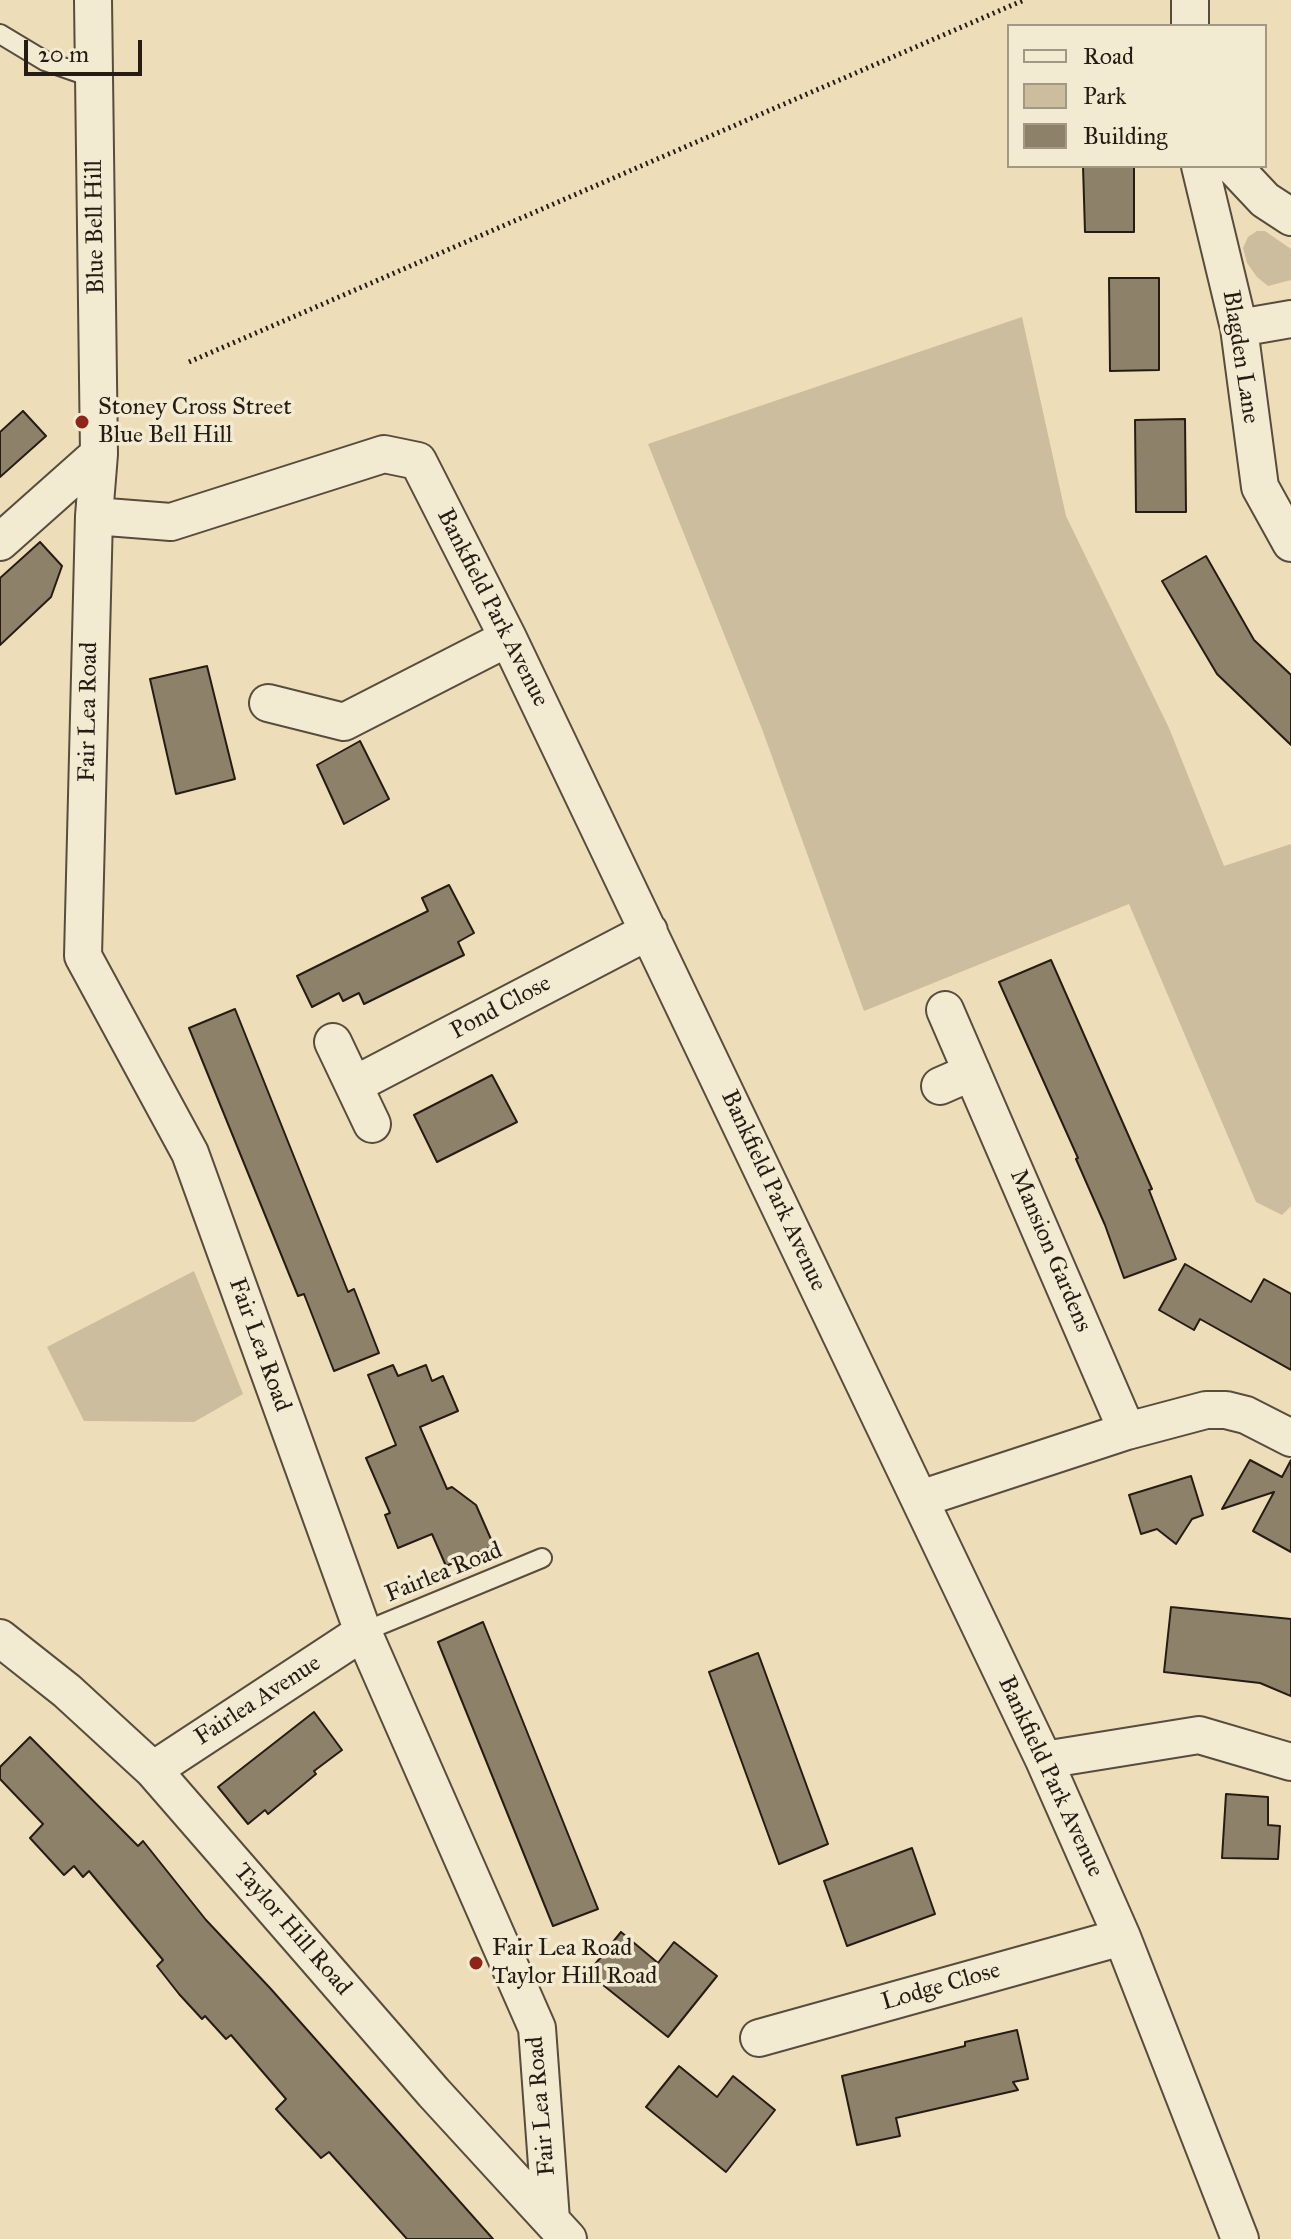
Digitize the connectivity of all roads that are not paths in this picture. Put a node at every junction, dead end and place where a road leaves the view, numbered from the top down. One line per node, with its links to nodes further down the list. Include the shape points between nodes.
1 (93, 0): 5 (street, Blue Bell Hill)
2 (1190, 0): 3 (street)
3 (1190, 24)
4 (0, 34): 5 (lane, via 45,61)
5 (94, 78): 11 (street, Blue Bell Hill)
6 (1200, 168): 10 (street, Blagden Lane)
7 (1235, 168): 8 (street, via 1265,200)
8 (1291, 217)
9 (1291, 319): 10 (street)
10 (1239, 328): 14 (street, Blagden Lane, via 1260,487)
11 (99, 454): 12 (street, Fair Lea Road); 13 (street)
12 (94, 516): 15 (street, Bankfield Park Avenue, via 171,522 384,454 418,461); 26 (street, Fair Lea Road, via 83,956 190,1153)
13 (0, 542)
14 (1291, 543)
15 (508, 638): 16 (street, via 344,722); 17 (street, Bankfield Park Avenue)
16 (268, 703)
17 (649, 931): 20 (street, Pond Close); 24 (street, Bankfield Park Avenue)
18 (945, 1010): 22 (street, Mansion Gardens, via 956,1079)
19 (333, 1042): 20 (street)
20 (354, 1085): 21 (street)
21 (372, 1124)
22 (1127, 1431): 23 (street, via 1206,1410 1226,1410); 24 (street)
23 (1291, 1438)
24 (920, 1499): 28 (street, Bankfield Park Avenue)
25 (542, 1558): 26 (lane, Fairlea Road)
26 (363, 1632): 30 (street, Fairlea Avenue); 33 (street, Fair Lea Road, via 537,2028)
27 (0, 1638): 30 (street, Taylor Hill Road)
28 (1044, 1760): 29 (street, via 1199,1735); 31 (street, Bankfield Park Avenue)
29 (1291, 1762)
30 (153, 1770): 33 (street, Taylor Hill Road, via 434,2093)
31 (1122, 1937): 32 (street, Lodge Close); 34 (street, Bankfield Park Avenue)
32 (759, 2038)
33 (560, 2229)
34 (1240, 2239)

